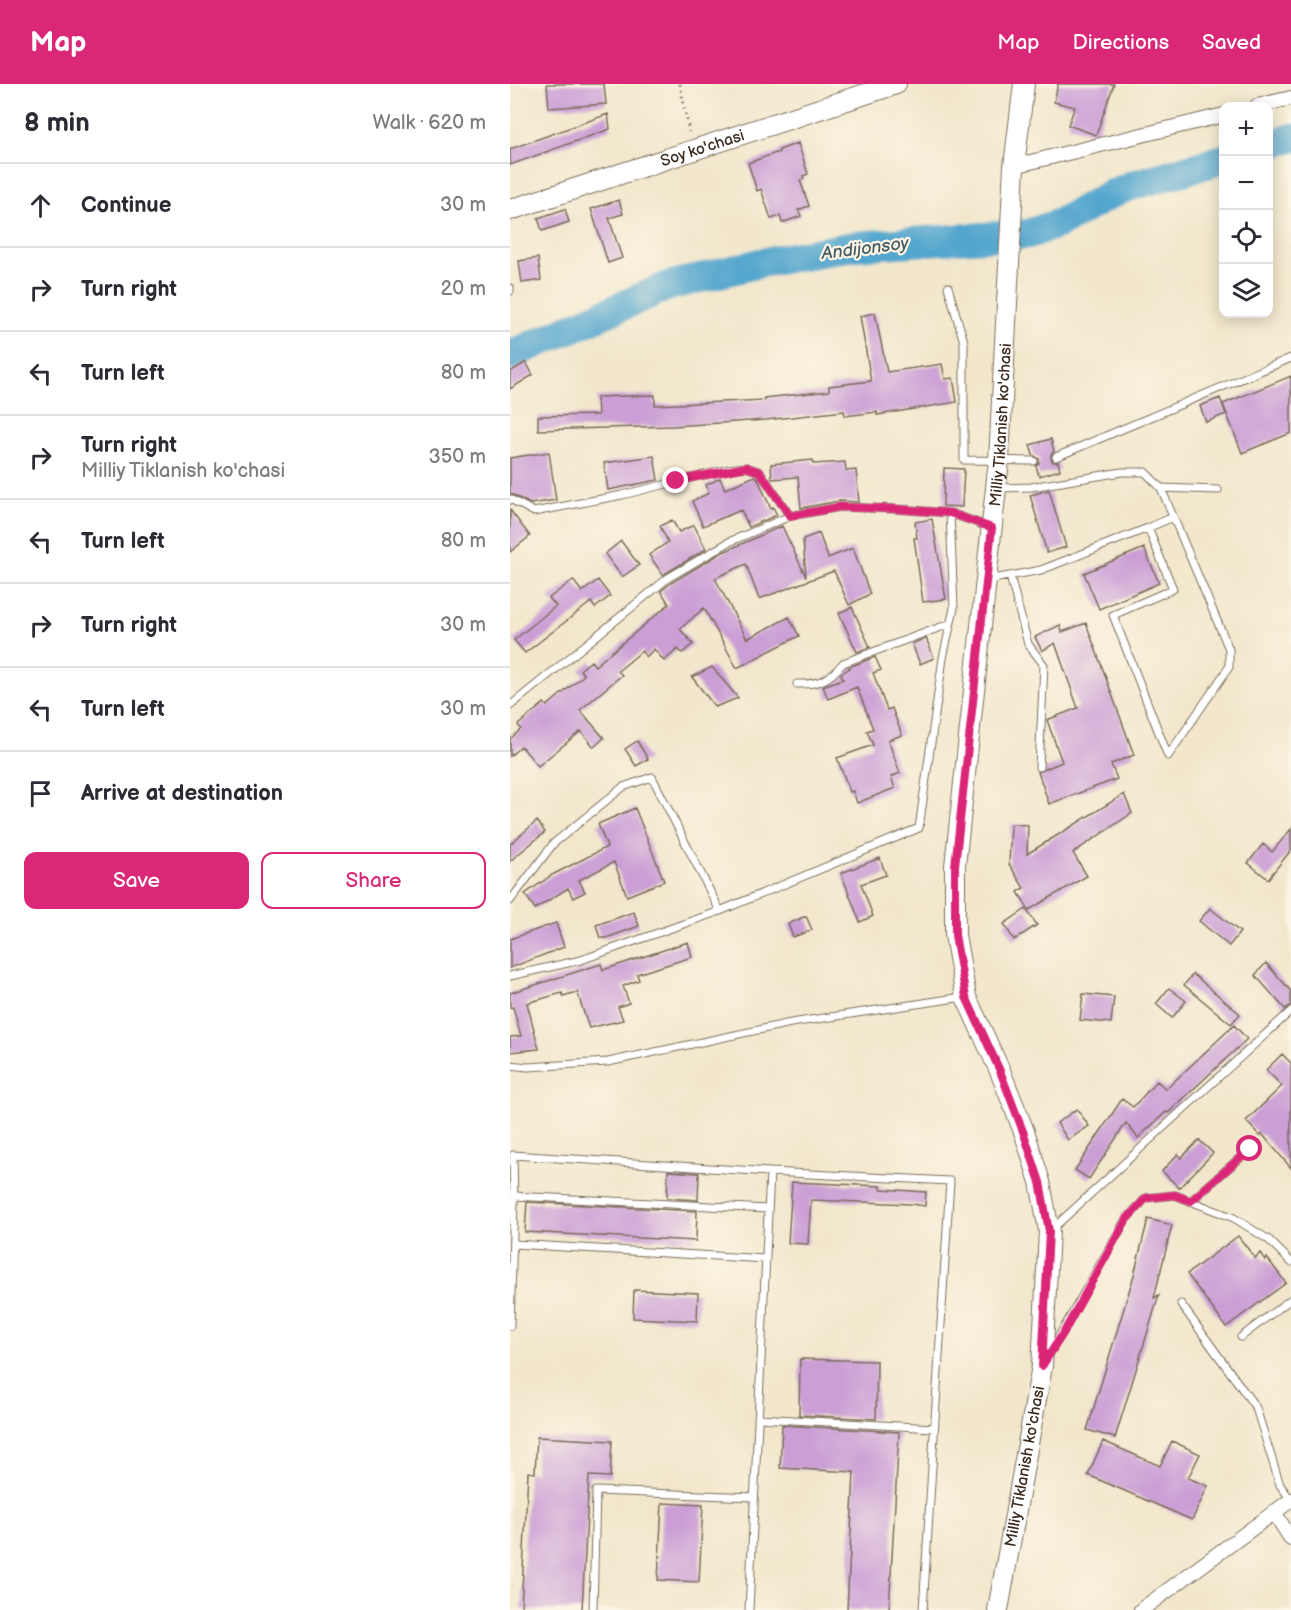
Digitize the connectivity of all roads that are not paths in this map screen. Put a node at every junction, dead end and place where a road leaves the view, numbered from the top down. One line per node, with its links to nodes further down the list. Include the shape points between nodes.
1 (896, 84): 7 (main road, Soy ko'chasi)
2 (1024, 84): 6 (main road, Milliy Tiklanish ko'chasi)
3 (1291, 98): 4 (street)
4 (1273, 102)
5 (1219, 116): 6 (street)
6 (1014, 166): 11 (main road, Milliy Tiklanish ko'chasi)
7 (510, 210)
8 (948, 287): 11 (lane, via 964,342 964,460)
9 (1291, 358): 10 (lane)
10 (1056, 457)
11 (999, 460): 12 (lane); 13 (main road, Milliy Tiklanish ko'chasi)
12 (1034, 461)
13 (996, 488): 14 (lane, via 1031,487 1122,472 1145,472); 20 (main road, Milliy Tiklanish ko'chasi)
14 (1161, 488): 15 (lane); 19 (lane)
15 (1218, 490)
16 (510, 499): 18 (lane, via 534,512 746,467 760,472)
17 (950, 513): 18 (lane, via 840,507); 20 (lane); 24 (lane, via 954,608)
18 (790, 516): 26 (lane, via 729,542 668,578)
19 (1173, 517): 21 (lane); 21 (lane, via 1229,649 1229,667 1168,756 1113,615 1173,589)
20 (992, 528): 23 (main road, Milliy Tiklanish ko'chasi)
21 (1148, 528): 22 (lane, via 1041,570)
22 (1010, 576): 23 (lane); 27 (lane, via 1028,644 1044,665)
23 (986, 581): 31 (main road, Milliy Tiklanish ko'chasi, via 955,866 955,935)
24 (949, 624): 25 (lane, via 843,663 832,677 811,685); 29 (lane, via 919,828)
25 (797, 684)
26 (510, 706)
27 (1039, 767)
28 (510, 901): 29 (lane, via 553,844 623,787 652,777)
29 (720, 911): 30 (lane, via 581,960)
30 (510, 976)
31 (966, 997): 33 (lane, via 791,1023 608,1062); 39 (main road, Milliy Tiklanish ko'chasi, via 1024,1134 1040,1182)
32 (1291, 1011): 39 (lane)
33 (510, 1065)
34 (1250, 1149): 37 (lane)
35 (770, 1172): 36 (lane, via 513,1155); 38 (lane); 49 (lane, via 950,1180)
36 (514, 1196): 38 (lane); 40 (lane)
37 (1191, 1201): 42 (lane, via 1234,1218 1269,1240); 47 (lane, via 1175,1195 1146,1198 1126,1220)
38 (768, 1209): 41 (lane)
39 (1049, 1231): 47 (main road, Milliy Tiklanish ko'chasi)
40 (513, 1244): 41 (lane); 45 (lane)
41 (766, 1259): 48 (lane)
42 (1291, 1262)
43 (1291, 1299): 46 (lane)
44 (1181, 1304): 51 (lane, via 1256,1408 1280,1485)
45 (510, 1326)
46 (1241, 1336)
47 (1042, 1366): 58 (main road, Milliy Tiklanish ko'chasi)
48 (758, 1418): 49 (lane); 50 (lane)
49 (934, 1428): 57 (lane)
50 (754, 1497): 55 (lane, via 597,1491); 56 (lane)
51 (1291, 1500): 52 (street)
52 (1274, 1512): 53 (street); 54 (street)
53 (1291, 1539)
54 (1162, 1604): 59 (street)
55 (592, 1610)
56 (749, 1610)
57 (922, 1610)
58 (998, 1610)
59 (1141, 1610)

